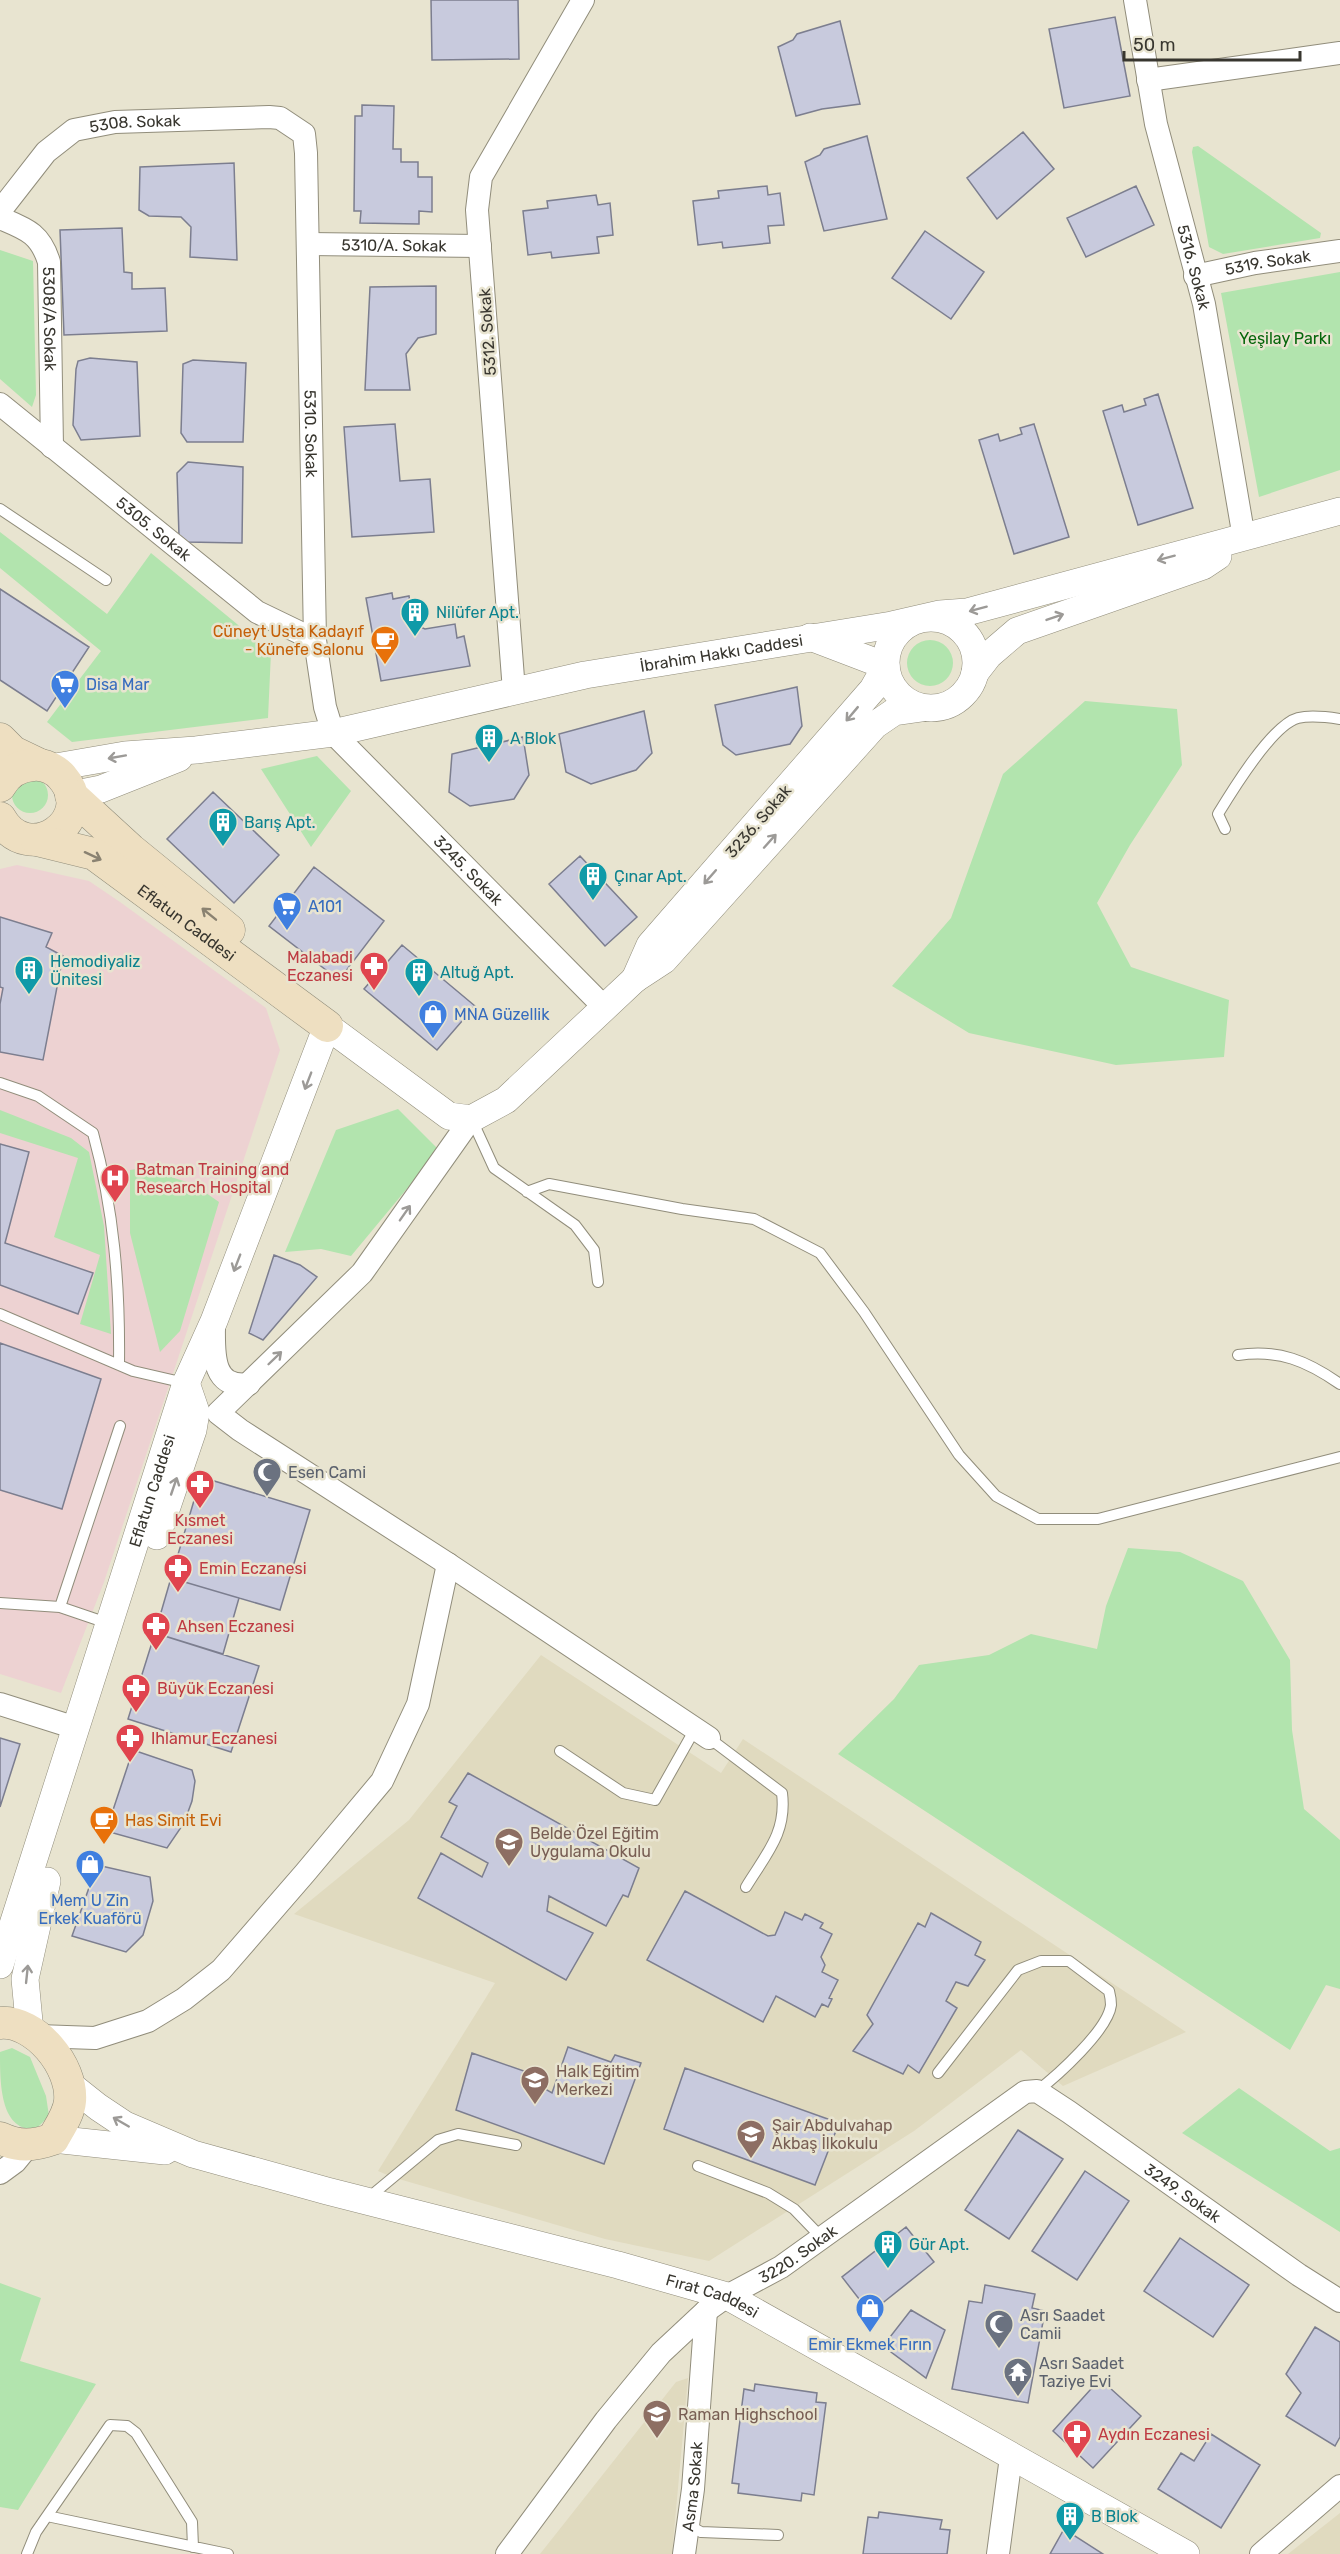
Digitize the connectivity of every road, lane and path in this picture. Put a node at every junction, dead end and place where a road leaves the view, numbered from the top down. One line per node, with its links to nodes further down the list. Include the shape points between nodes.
1 (583, 0): 9 (street, 5312. Sokak, via 481,177 477,210)
2 (1134, 0): 4 (street, 5316. Sokak)
3 (1340, 53): 4 (street)
4 (1148, 80): 11 (street, 5316. Sokak)
5 (304, 134): 6 (street, 5308. Sokak, via 280,118 269,117 115,122 74,130 45,152); 8 (street, 5310. Sokak)
6 (0, 211)
7 (0, 218): 13 (street, 5308/A Sokak, via 29,230 44,244 49,262)
8 (308, 244): 9 (street, 5310/A. Sokak); 20 (street, 5310. Sokak)
9 (480, 246): 23 (street, 5312. Sokak)
10 (1340, 251): 11 (street, 5319. Sokak)
11 (1195, 276): 16 (street, 5316. Sokak, via 1204,304)
12 (0, 404): 13 (street, 5305. Sokak)
13 (52, 447): 20 (street, 5305. Sokak, via 257,612)
14 (0, 509): 17 (lane)
15 (1340, 511): 16 (street, İbrahim Hakkı Caddesi)
16 (1244, 538): 18 (street, İbrahim Hakkı Caddesi, one-way to 18, via 967,612); 22 (street, İbrahim Hakkı Caddesi, one-way to 16, via 1017,631 1203,566)
17 (106, 580)
18 (916, 621): 19 (street, İbrahim Hakkı Caddesi); 21 (street, via 893,638); 22 (street, via 943,620 966,635 976,660)
19 (809, 637): 21 (street); 23 (street, İbrahim Hakkı Caddesi)
20 (315, 640): 26 (street, 5310. Sokak)
21 (886, 666): 24 (street, via 897,693); 35 (street, 3236. Sokak, one-way to 35, via 865,699 650,945)
22 (975, 673): 24 (street, via 970,686 951,704)
23 (514, 691): 26 (street, İbrahim Hakkı Caddesi)
24 (922, 708): 35 (street, 3236. Sokak, one-way to 24, via 664,960 875,725 894,712)
25 (1340, 719): 33 (lane, via 1297,718 1275,735 1218,814)
26 (333, 733): 28 (street, İbrahim Hakkı Caddesi); 36 (street, 3245. Sokak)
27 (0, 739): 29 (main road, via 13,752)
28 (196, 750): 29 (street, one-way to 29); 31 (street, via 101,789)
29 (44, 766): 30 (main road, via 14,770); 31 (main road, Eflatun Caddesi, via 60,774)
30 (0, 786)
31 (71, 795): 34 (main road, via 72,807 60,830); 37 (main road, Eflatun Caddesi, one-way to 31, via 288,978 131,850)
32 (0, 818): 34 (main road)
33 (1225, 829)
34 (20, 838): 37 (main road, Eflatun Caddesi, one-way to 37, via 94,854)
35 (635, 979): 36 (street, 3236. Sokak)
36 (604, 1007): 39 (street, 3236. Sokak, via 506,1100)
37 (327, 1026): 39 (street, via 449,1116); 43 (street, Eflatun Caddesi, one-way to 43)
38 (0, 1083): 45 (lane, via 38,1096 93,1133 106,1180 120,1295)
39 (471, 1119): 40 (lane, via 494,1168); 47 (street, one-way to 39, via 362,1274)
40 (527, 1192): 41 (lane, via 575,1225 594,1250); 52 (lane, via 549,1184 754,1219 819,1253 864,1312 959,1455 996,1496 1038,1519 1098,1519)
41 (598, 1282)
42 (0, 1314): 45 (lane)
43 (214, 1322): 46 (street, Eflatun Caddesi); 47 (street, via 218,1369 226,1382 237,1386)
44 (1238, 1355): 48 (lane, via 1284,1354 1314,1366)
45 (119, 1365): 46 (lane)
46 (186, 1383): 51 (street, via 196,1412); 56 (street, Eflatun Caddesi)
47 (249, 1384): 49 (street)
48 (1340, 1384)
49 (218, 1413): 51 (street); 53 (street)
50 (120, 1426): 55 (lane)
51 (193, 1430): 64 (street, Eflatun Caddesi, one-way to 51, via 25,1979 38,1911 88,1741)
52 (1340, 1457)
53 (447, 1564): 59 (street); 64 (street, via 418,1704 382,1781 220,1970 157,2015 95,2038)
54 (0, 1603): 55 (lane)
55 (60, 1606): 56 (lane)
56 (110, 1624): 58 (street, Eflatun Caddesi)
57 (0, 1704): 58 (street)
58 (76, 1728): 62 (street, Eflatun Caddesi)
59 (702, 1734): 60 (lane, via 655,1800 623,1793); 61 (lane, via 782,1793 785,1814 778,1836)
60 (560, 1751)
61 (746, 1887)
62 (0, 1965)
63 (0, 2023): 64 (main road, via 12,2022)
64 (34, 2034): 66 (main road, via 56,2057)
65 (938, 2073): 67 (lane, via 1018,1970 1041,1961 1069,1960 1109,1991 1111,2004 1089,2043)
66 (69, 2084): 68 (main road, via 70,2102); 70 (street, one-way to 66, via 125,2125)
67 (1031, 2092): 74 (street, 3220. Sokak); 75 (street, 3249. Sokak)
68 (27, 2141): 70 (street); 72 (street, via 15,2162)
69 (516, 2145): 73 (lane, via 458,2134 438,2140)
70 (193, 2154): 73 (street, Fırat Caddesi)
71 (698, 2166): 74 (lane, via 768,2193 794,2209)
72 (0, 2173)
73 (365, 2201): 76 (street, Fırat Caddesi, via 618,2265)
74 (822, 2238): 76 (street, 3220. Sokak)
75 (1340, 2301)
76 (716, 2304): 77 (street, Fırat Caddesi); 80 (street, Asma Sokak, via 705,2355); 86 (street, 3220. Sokak, via 661,2353)
77 (1011, 2457): 83 (street, Fırat Caddesi); 88 (street)
78 (1340, 2486): 89 (street)
79 (47, 2516): 82 (lane); 82 (lane, via 110,2425 121,2424 136,2433 192,2522); 84 (lane)
80 (688, 2525): 81 (lane, via 701,2532); 87 (street, Asma Sokak)
81 (778, 2535)
82 (193, 2547): 85 (lane)
83 (1175, 2552)
84 (27, 2554)
85 (228, 2554)
86 (507, 2554)
87 (684, 2554)
88 (998, 2554)
89 (1261, 2554)

